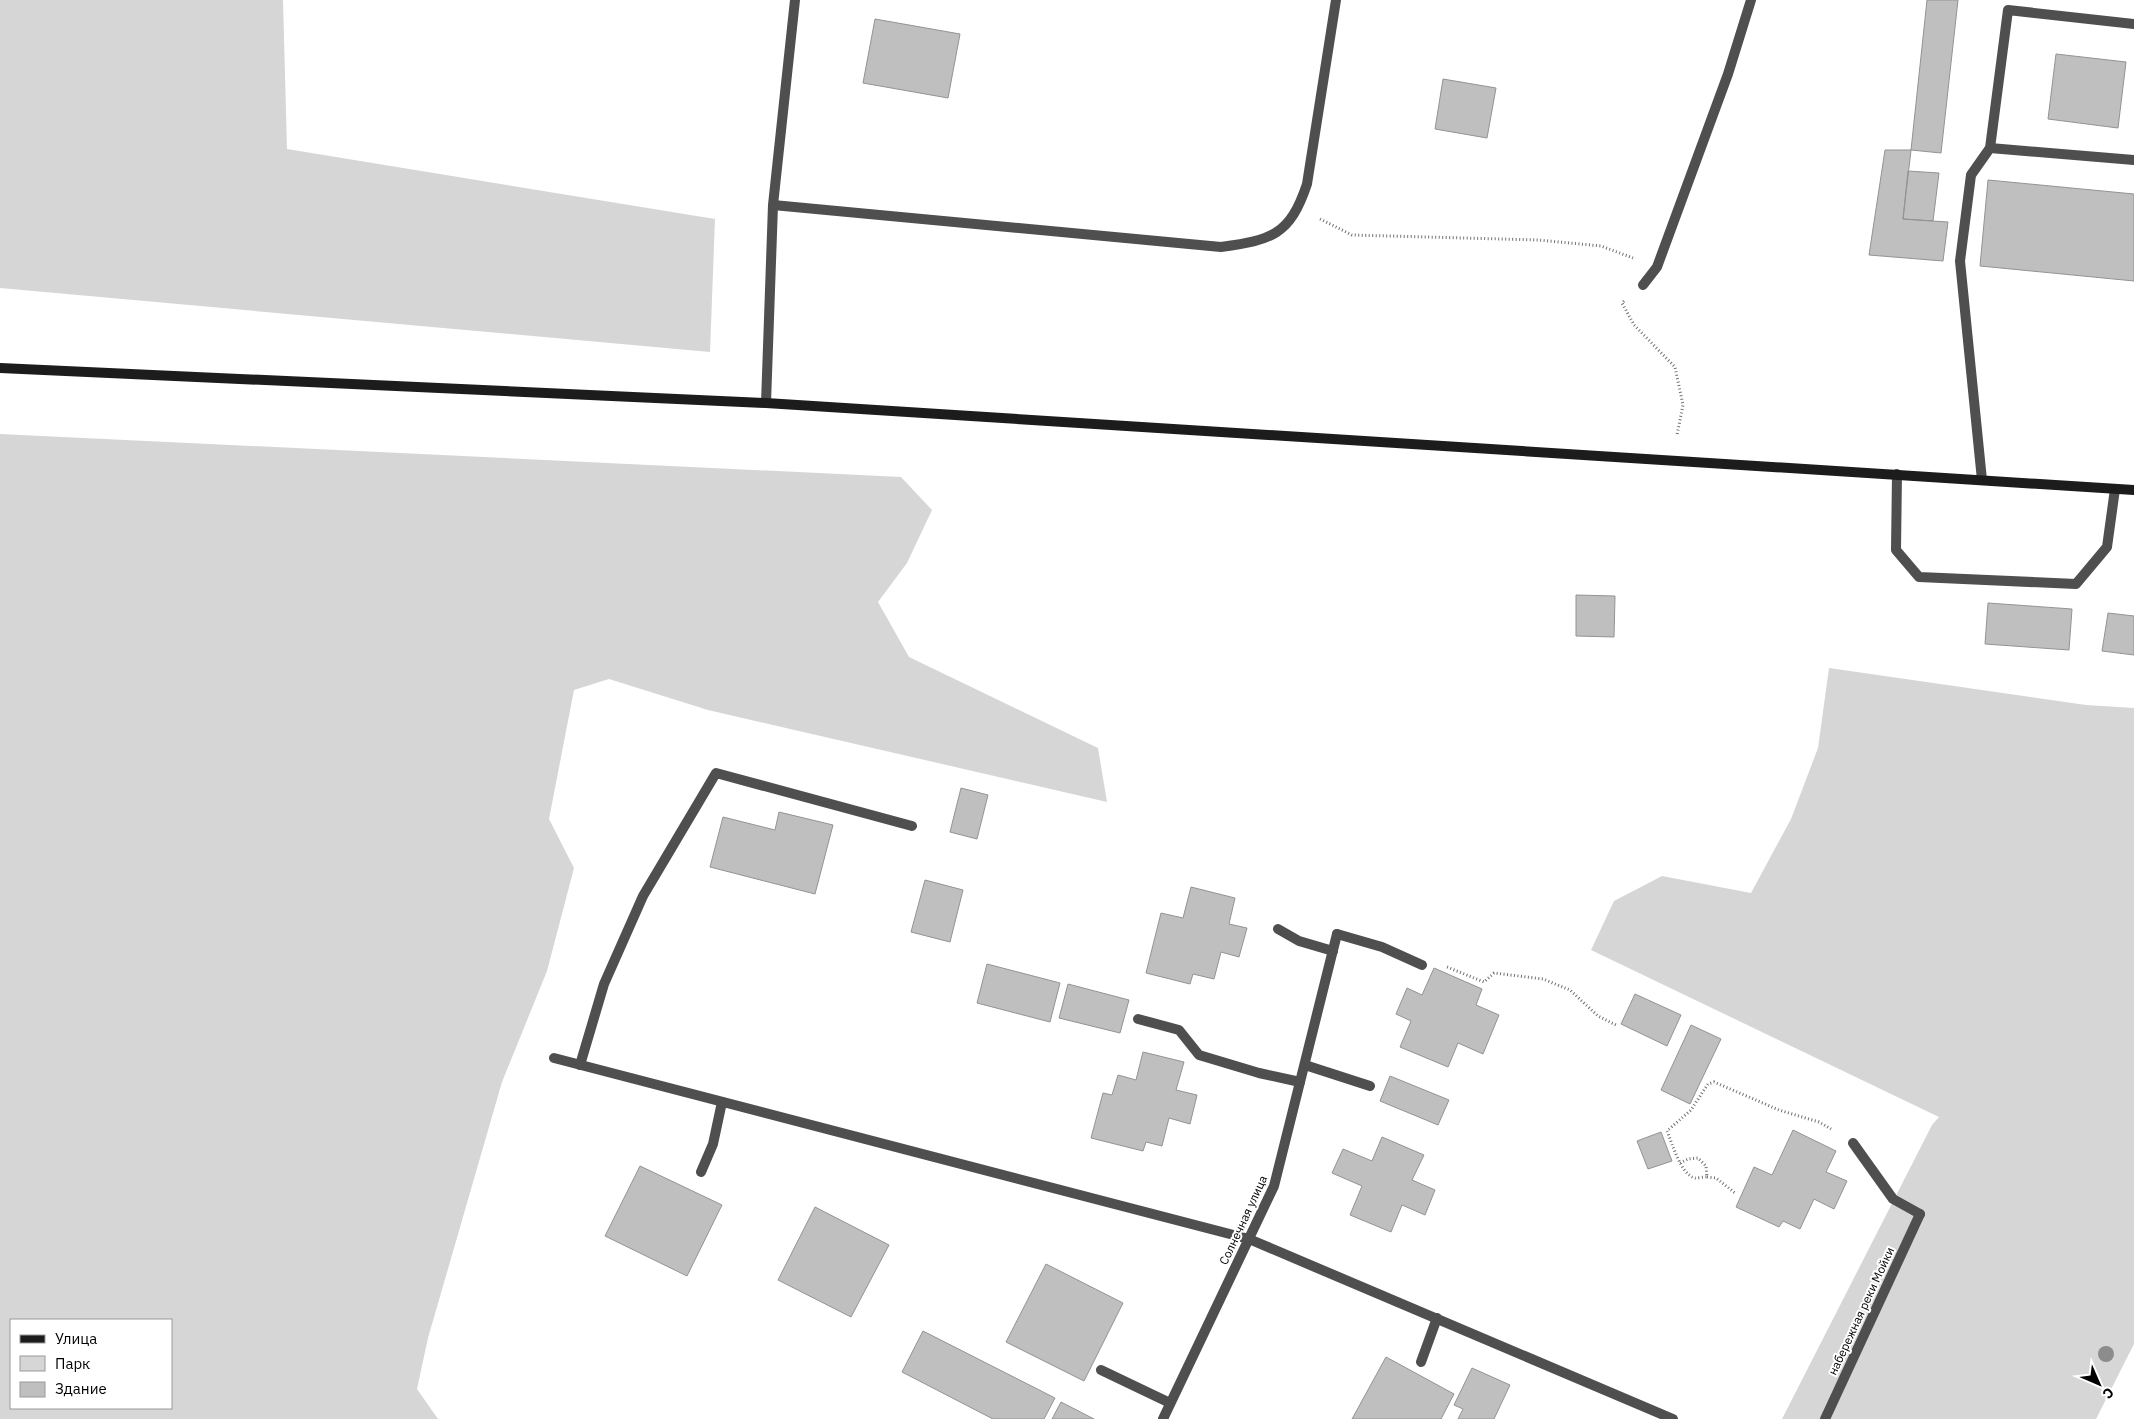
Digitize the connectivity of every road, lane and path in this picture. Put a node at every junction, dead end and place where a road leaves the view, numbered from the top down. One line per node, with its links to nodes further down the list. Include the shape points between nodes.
1 (795, 0): 7 (street)
2 (1336, 0): 8 (street, via 1307,184)
3 (1751, 0): 9 (street, via 1728,74)
4 (2134, 24): 5 (street, via 2008,10)
5 (1990, 148): 6 (street); 15 (street, via 1971,175 1960,261)
6 (2134, 160)
7 (773, 205): 8 (street, via 1221,246 1258,242 1282,230); 12 (street)
8 (1299, 208): 9 (path, via 1352,236 1538,240 1601,246)
9 (1657, 266): 10 (street)
10 (1643, 285): 13 (path, via 1622,303 1634,326 1675,367 1683,405)
11 (0, 368): 12 (main road)
12 (766, 403): 13 (main road)
13 (1672, 460): 14 (main road)
14 (1897, 474): 15 (main road); 16 (street, via 1896,550 1919,577 2076,584 2107,546)
15 (1982, 480): 16 (main road)
16 (2116, 488): 17 (main road)
17 (2134, 490)
18 (912, 826): 25 (street, via 716,773 643,896 604,984)
19 (1278, 929): 20 (street, via 1300,941)
20 (1333, 952): 21 (street, Солнечная улица, via 1337,934 1382,947); 26 (street, Солнечная улица)
21 (1422, 965): 23 (path, via 1438,963 1484,982 1494,973 1543,979 1570,990 1598,1016)
22 (1138, 1019): 27 (street, via 1179,1030 1199,1056)
23 (1616, 1025)
24 (554, 1058): 25 (street)
25 (580, 1065): 29 (street)
26 (1305, 1065): 27 (street, Солнечная улица); 28 (street)
27 (1300, 1082): 35 (street, Солнечная улица, via 1274,1186)
28 (1370, 1086)
29 (722, 1102): 32 (street, via 713,1144); 35 (street)
30 (1853, 1143): 31 (path, via 1819,1122 1779,1110 1714,1082 1708,1084 1691,1110 1667,1131); 42 (street, набережная реки Мойки, via 1893,1199 1920,1214)
31 (1680, 1163): 33 (path, via 1684,1172 1694,1178); 33 (path, via 1698,1158 1706,1166)
32 (701, 1172)
33 (1707, 1177): 34 (path, via 1716,1178)
34 (1735, 1194)
35 (1249, 1239): 36 (street); 39 (street, Солнечная улица)
36 (1437, 1318): 37 (street); 41 (street)
37 (1421, 1362)
38 (1101, 1370): 39 (street)
39 (1170, 1403): 40 (street, Солнечная улица)
40 (1163, 1419)
41 (1673, 1419)
42 (1825, 1419)

